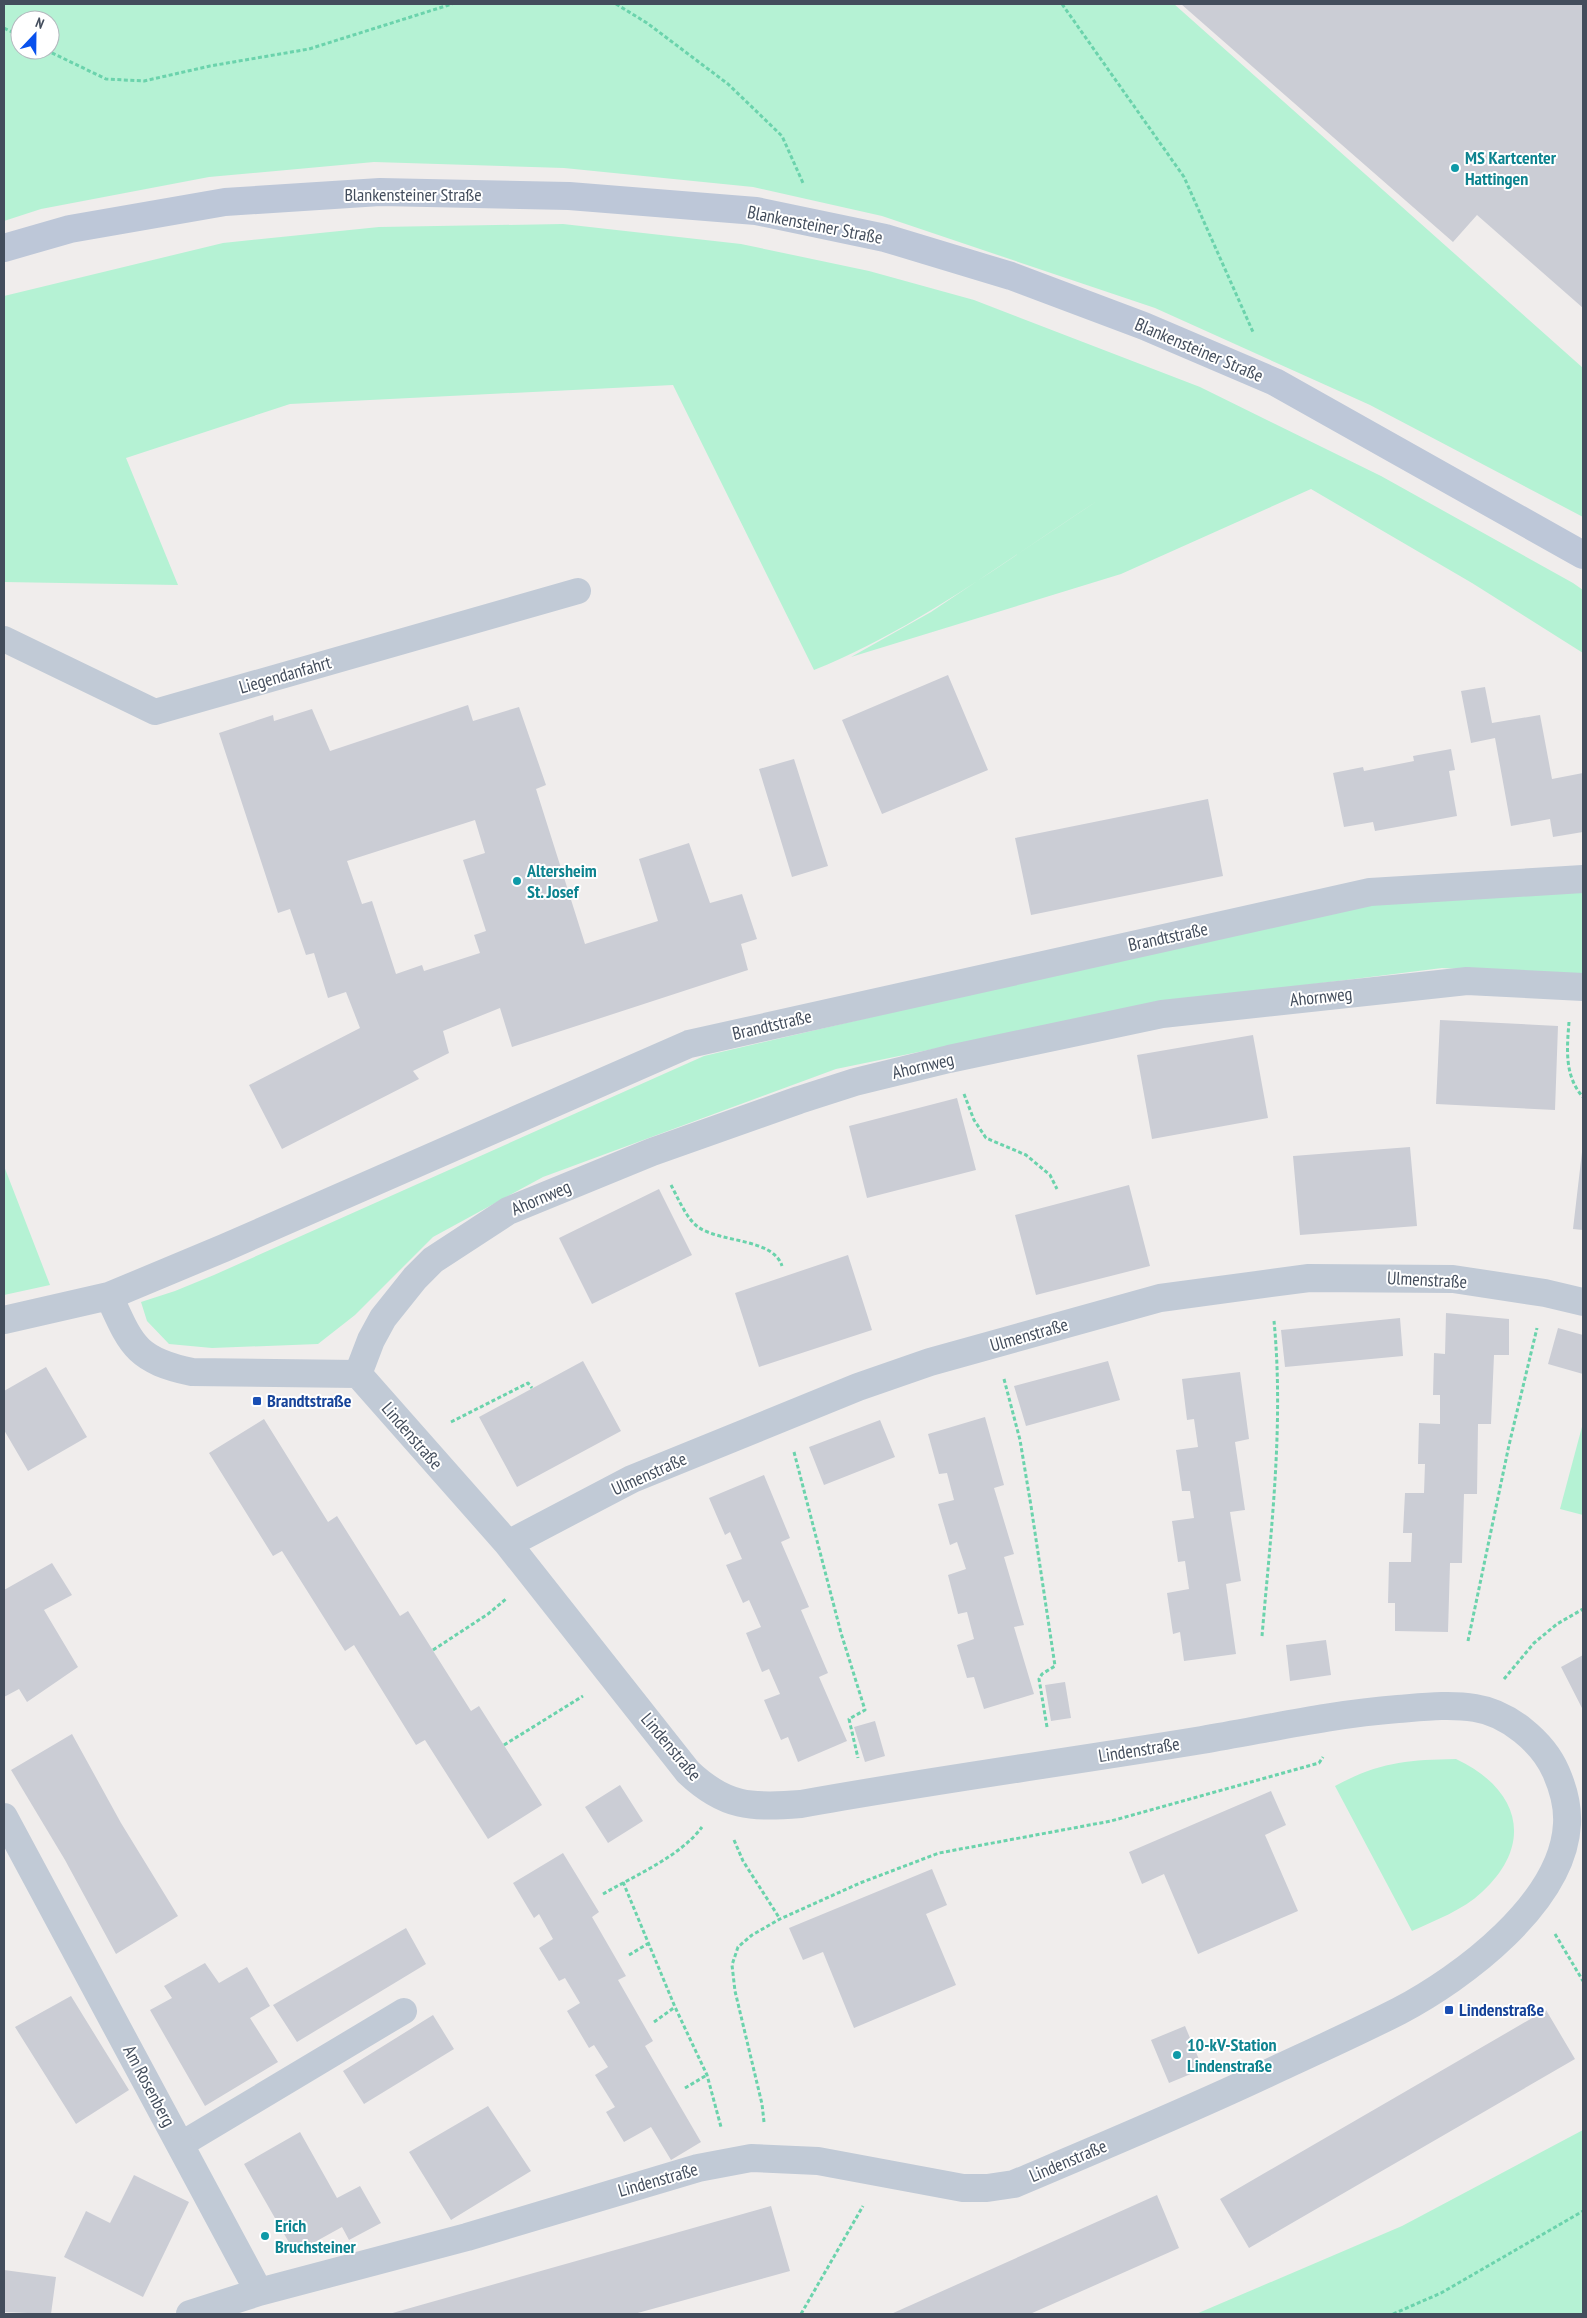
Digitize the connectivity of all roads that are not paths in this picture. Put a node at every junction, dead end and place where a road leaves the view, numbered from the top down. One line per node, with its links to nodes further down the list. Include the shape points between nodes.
1 (4, 248): 2 (main road, Blankensteiner Straße, via 70,229 225,202 380,192 569,196 756,211 885,238 1010,276 1144,326 1275,382)
2 (1577, 553)
3 (578, 591): 4 (lane, Liegendanfahrt, via 155,712)
4 (4, 639)
5 (1583, 879): 7 (street, Brandtstraße, via 1370,892 689,1044)
6 (1577, 987): 10 (street, Ahornweg, via 1467,981 1162,1014 949,1059 846,1085 652,1152 508,1211 433,1260 383,1318)
7 (109, 1296): 9 (street, Brandtstraße); 10 (street, via 130,1341 142,1353 176,1369 192,1372)
8 (1583, 1302): 11 (street, Ulmenstraße, via 1453,1279 1309,1278 1160,1298 930,1362 858,1387 632,1479)
9 (4, 1320)
10 (358, 1374): 11 (street, Lindenstraße)
11 (508, 1544): 16 (street, Lindenstraße, via 688,1772 725,1798 766,1807 800,1804 1353,1712 1448,1706 1480,1708 1503,1718 1539,1746 1552,1764 1563,1793 1567,1809 1566,1835 1559,1859 1535,1901 1465,1970 1401,2010 1215,2099 1014,2184 963,2188 818,2162 751,2158 714,2165 355,2268)
12 (4, 1817): 13 (street, Am Rosenberg)
13 (13, 1847): 15 (street, Am Rosenberg)
14 (404, 2010): 15 (lane)
15 (180, 2145): 16 (street, Am Rosenberg)
16 (259, 2292): 17 (street)
17 (190, 2314)

